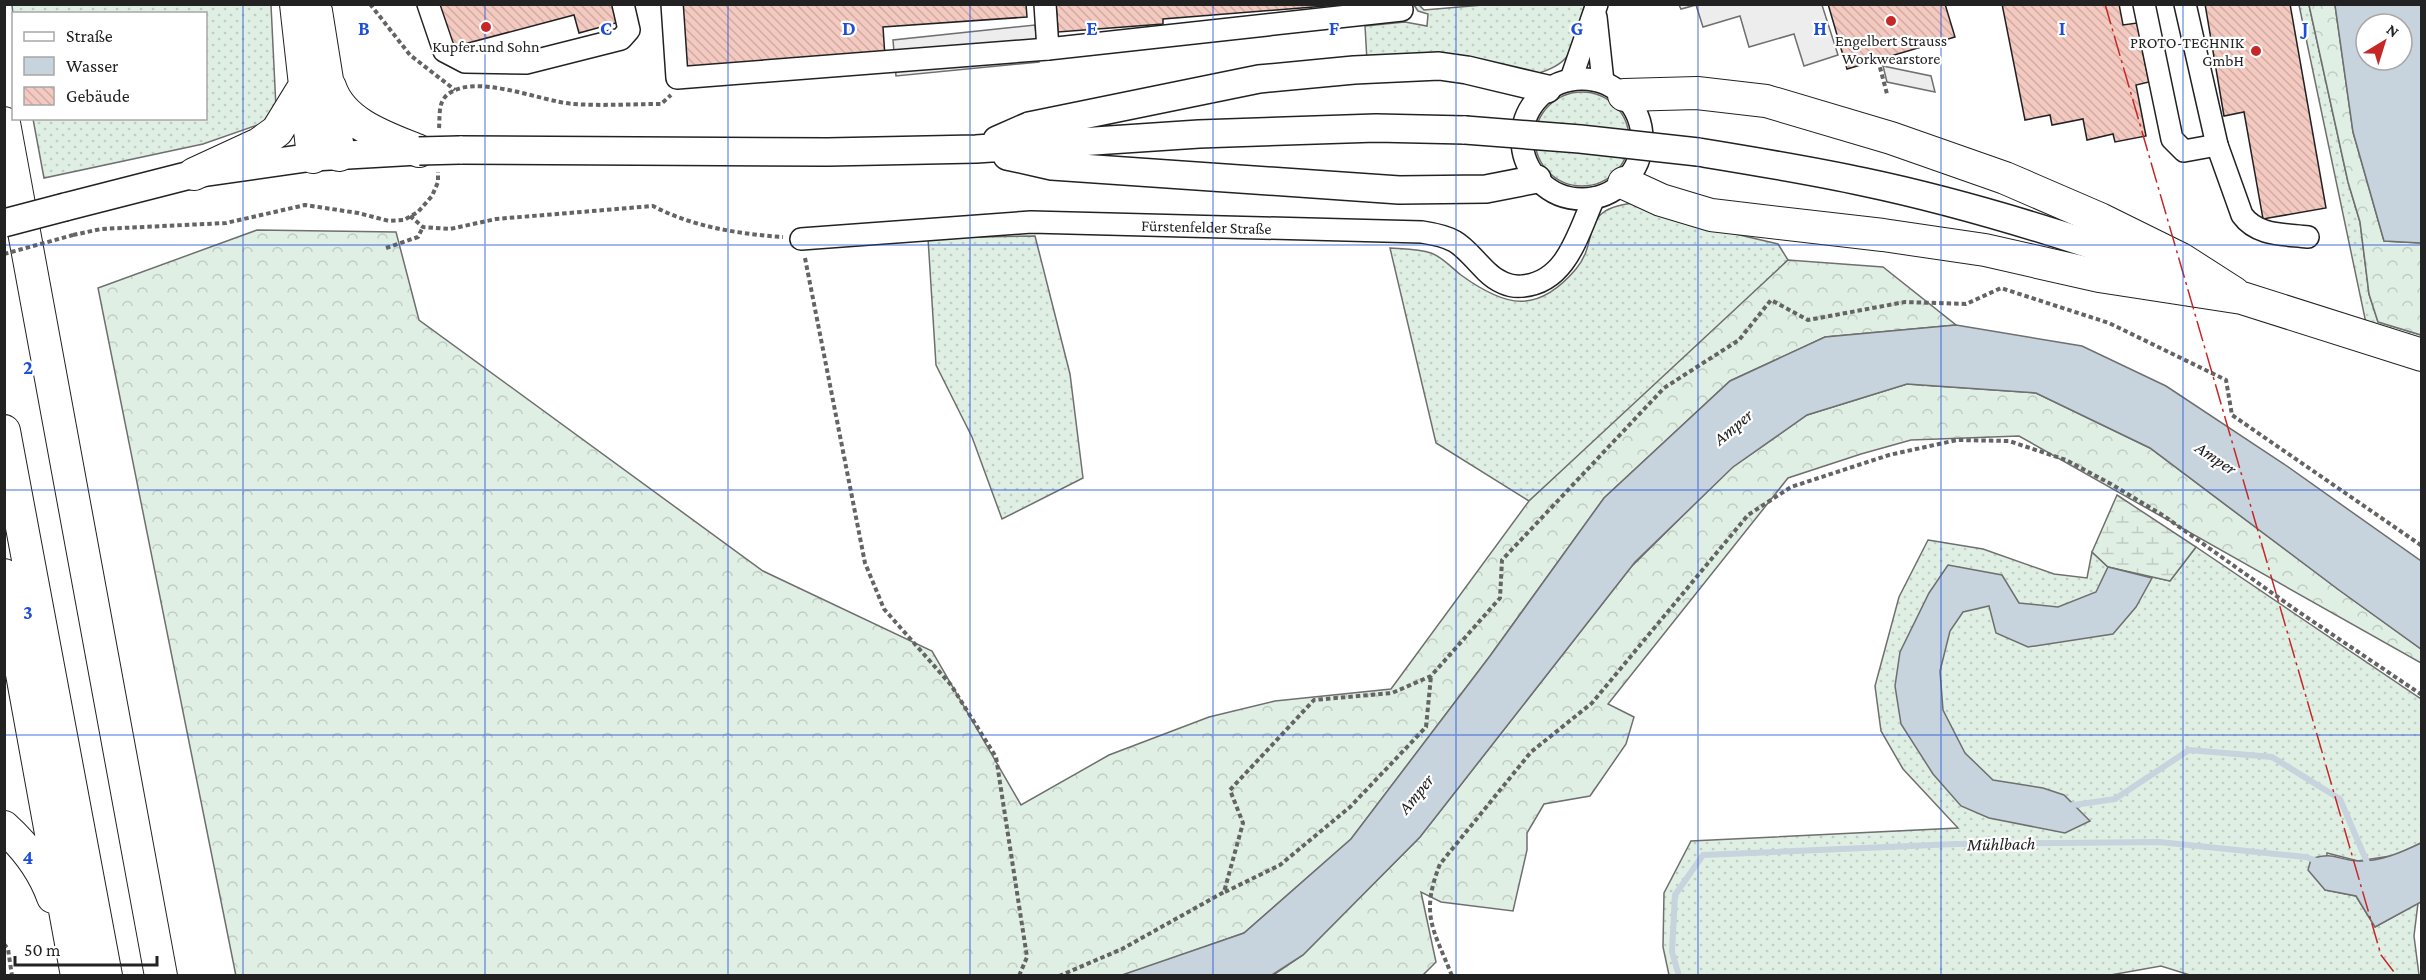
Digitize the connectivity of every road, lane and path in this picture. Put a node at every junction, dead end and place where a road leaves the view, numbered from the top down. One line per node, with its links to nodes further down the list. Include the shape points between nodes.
1 (296, 4): 14 (highway)
2 (315, 4): 14 (highway)
3 (370, 4): 17 (path, via 410,55)
4 (428, 4): 5 (street, via 444,51 452,57 465,62 526,63 621,39 629,30)
5 (623, 4)
6 (672, 4): 12 (street, via 677,78)
7 (1045, 4): 12 (street)
8 (1401, 4): 12 (street, via 1402,10)
9 (2144, 4): 20 (street, via 2172,139 2184,151)
10 (2185, 4): 20 (street)
11 (1596, 8): 15 (street); 16 (street)
12 (1048, 49)
13 (1878, 60): 18 (path)
14 (315, 81): 22 (highway, via 333,94 345,112 370,129); 23 (highway); 24 (highway, via 277,131 259,144)
15 (1559, 84): 16 (street, via 1587,79); 21 (main road, via 1438,66 1259,79 1029,126); 25 (street, via 1533,104 1524,122 1521,142)
16 (1613, 89): 26 (street, via 1636,111 1642,129 1642,149 1636,167); 38 (highway, via 1766,101 1891,138 2005,178 2100,219 2181,260)
17 (455, 90)
18 (1887, 94)
19 (4, 123): 52 (highway)
20 (2217, 145): 33 (street, via 2242,216 2249,225 2259,231)
21 (976, 149): 22 (main road, bridge); 25 (main road, via 1052,166 1398,189 1486,189); 38 (main road, bridge, via 1199,134 1376,128 1580,138 1698,152 1865,182 2098,245)
22 (419, 152): 23 (main road)
23 (326, 156): 24 (main road)
24 (195, 174): 30 (main road, bridge)
25 (1536, 179): 27 (street)
26 (1624, 183): 28 (street); 38 (highway, via 1661,200 1711,215 1985,250 2099,276)
27 (1566, 197): 28 (street); 35 (street)
28 (1594, 198): 35 (street, Fürstenfelder Straße)
29 (410, 216): 31 (path)
30 (4, 223)
31 (423, 227): 34 (path, via 450,229 496,219 653,206 702,225); 36 (path, via 418,237)
32 (73, 235): 37 (path, bridge)
33 (2308, 237)
34 (803, 239): 35 (street, Fürstenfelder Straße, via 1031,222 1422,232 1460,243 1499,282 1516,287 1547,280 1561,267); 53 (path, via 865,563 884,609 951,685 996,757 1027,957)
35 (1574, 243)
36 (387, 248)
37 (4, 254)
38 (2242, 298): 39 (highway)
39 (2421, 355)
40 (4, 431): 51 (highway)
41 (2421, 546): 43 (path, via 2232,415 2226,380 2109,323 2001,288 1966,304 1905,302 1808,320 1772,300 1739,340 1664,388 1502,560 1500,598)
42 (4, 574): 47 (highway)
43 (1431, 676): 46 (path, via 1426,727 1350,807 1280,865); 46 (path, via 1392,693 1314,700 1230,790 1243,824)
44 (2421, 695): 55 (path, via 2164,516 2066,460 2009,441 1957,440 1889,454 1791,487 1748,515 1592,703 1531,752 1440,864 1432,885 1432,926)
45 (4, 827): 47 (highway, via 26,847 48,882)
46 (1224, 892): 54 (path, via 1122,949)
47 (71, 943): 50 (highway)
48 (4, 944): 49 (path)
49 (12, 975)
50 (77, 975)
51 (106, 975)
52 (161, 975)
53 (1019, 975)
54 (1059, 975)
55 (1452, 975)

